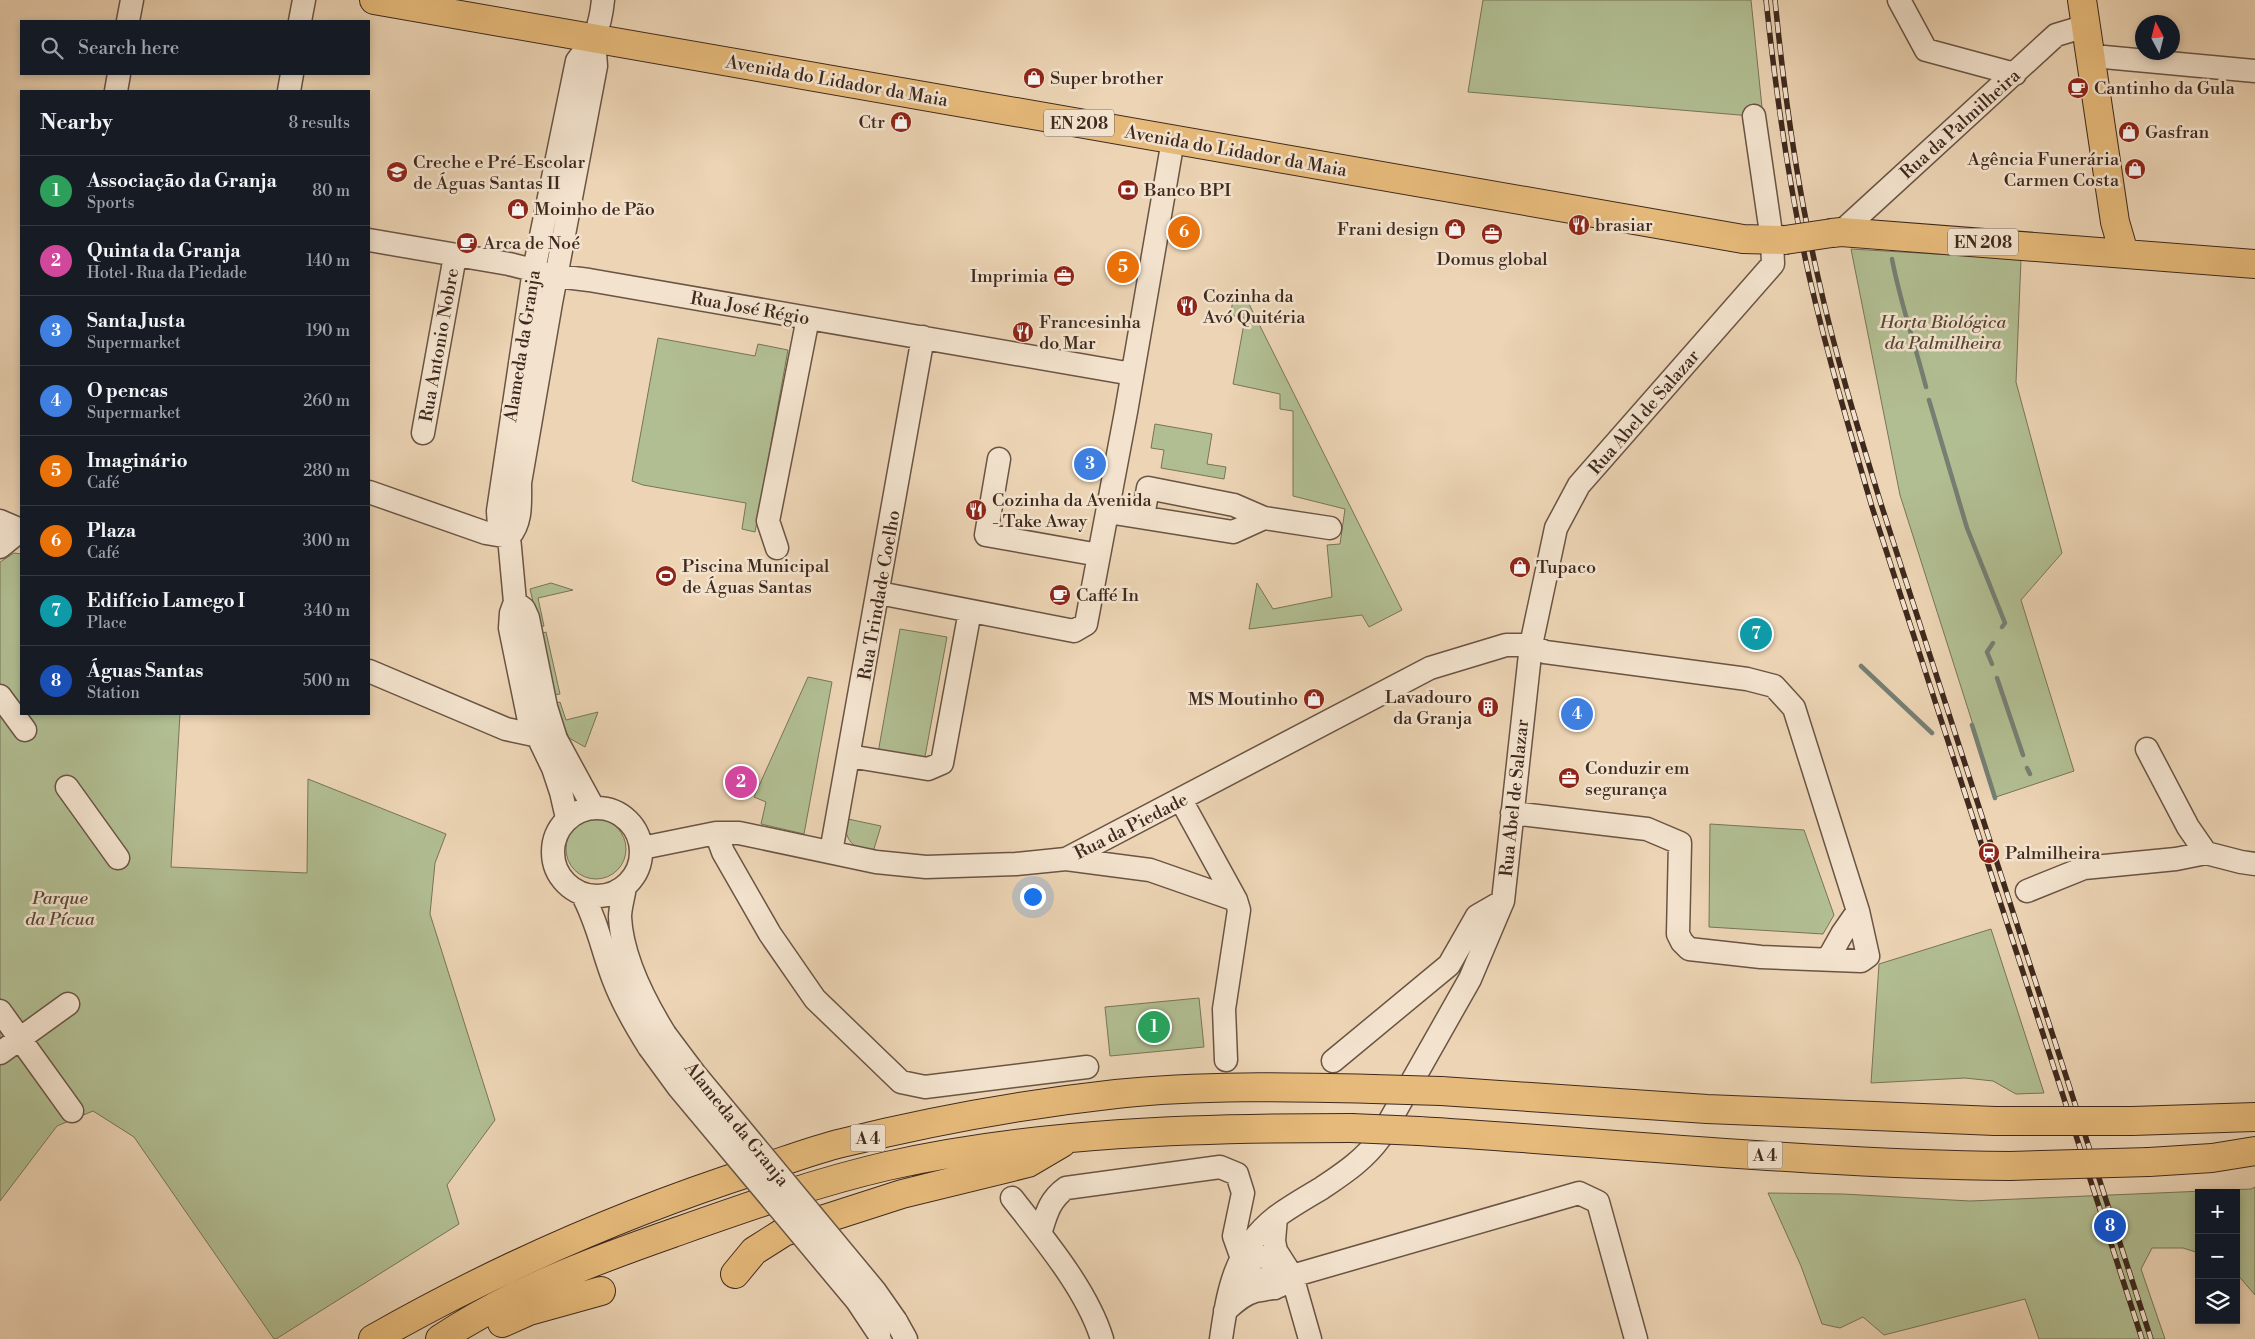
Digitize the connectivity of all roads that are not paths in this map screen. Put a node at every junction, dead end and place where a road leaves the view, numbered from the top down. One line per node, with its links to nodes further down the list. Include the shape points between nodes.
1 (132, 0): 8 (street)
2 (304, 0): 9 (street)
3 (374, 0): 10 (main road, Avenida do Lidador da Maia / EN 208)
4 (603, 0): 10 (street)
5 (1899, 0): 13 (street, via 1926,50)
6 (2096, 0): 11 (main road)
7 (2084, 13): 13 (street, Rua da Palmilheira); 23 (main road, via 2115,222)
8 (128, 20)
9 (300, 20)
10 (594, 39): 19 (main road, Avenida do Lidador da Maia / EN 208); 26 (street, Alameda da Granja, via 577,61); 27 (street, Alameda da Granja, via 596,66)
11 (2104, 57): 12 (street); 23 (main road, via 2131,222)
12 (2255, 71)
13 (2015, 74): 20 (street, Rua da Palmilheira)
14 (119, 75): 16 (street)
15 (292, 75): 17 (street)
16 (116, 90)
17 (289, 90)
18 (1754, 116): 22 (street, Rua Abel de Salazar)
19 (1173, 140): 22 (main road, Avenida do Lidador da Maia / EN 208, via 1743,239); 30 (street)
20 (1837, 233): 22 (main road, Avenida do Lidador da Maia / EN 208, bridge); 23 (main road, EN 208)
21 (370, 240): 24 (street, Rua José Régio)
22 (1779, 240): 47 (street, Rua Abel de Salazar, via 1773,264 1579,485 1556,528)
23 (2124, 254): 25 (main road, EN 208)
24 (455, 256): 26 (street, Rua José Régio); 31 (street, Rua Antonio Nobre)
25 (2255, 264)
26 (534, 270): 27 (street, Rua José Régio); 41 (street, Alameda da Granja, via 498,511 499,526)
27 (557, 276): 28 (street, Rua José Régio); 41 (street, Alameda da Granja, via 520,483 520,514)
28 (808, 318): 29 (street, Rua José Régio); 43 (street, via 768,521)
29 (924, 337): 30 (street, Rua José Régio); 45 (street, Rua Trindade Coelho)
30 (1132, 374): 34 (street)
31 (423, 433)
32 (1000, 459): 44 (street, via 986,535)
33 (370, 492): 41 (street, via 486,533)
34 (1108, 512): 35 (street); 44 (street)
35 (1143, 517): 36 (street, via 1233,532); 36 (street, via 1148,488 1234,505)
36 (1264, 518): 38 (street)
37 (0, 521): 39 (street)
38 (1330, 528)
39 (20, 530)
40 (20, 531): 42 (street)
41 (509, 537): 51 (street, Alameda da Granja, via 515,602 510,628 528,716)
42 (0, 547)
43 (777, 548)
44 (1099, 555): 46 (street, via 1086,624 1074,631)
45 (879, 593): 46 (street); 53 (street, Rua Trindade Coelho)
46 (970, 611): 53 (street, via 942,763 928,769)
47 (1531, 645): 55 (street, Rua da Piedade, via 1506,645 1430,668); 57 (street, Rua Abel de Salazar); 71 (street, Rua da Piedade, via 1545,652 1747,679 1774,686 1794,708)
48 (370, 671): 51 (street, via 506,729)
49 (0, 696): 50 (street)
50 (25, 730)
51 (546, 737): 56 (street, Alameda da Granja); 58 (street, Alameda da Granja)
52 (2147, 749): 62 (street, via 2188,827)
53 (849, 756): 61 (street, Rua Trindade Coelho)
54 (67, 787): 63 (street)
55 (1181, 800): 64 (street, Rua da Piedade); 69 (street)
56 (593, 807): 58 (street); 60 (street, via 620,813 631,822 639,834)
57 (1512, 813): 70 (street, Rua Abel de Salazar); 72 (street, via 1647,828 1680,842 1678,934 1689,949 1761,957)
58 (567, 818): 68 (street, Alameda da Granja, via 553,845 553,860 558,874 568,886)
59 (716, 833): 60 (street, Rua da Piedade); 61 (street, Rua da Piedade, via 739,833); 80 (street, via 723,852 770,934 815,999 901,1082 925,1087)
60 (642, 848): 66 (street, Alameda da Granja, via 641,863)
61 (831, 852): 64 (street, Rua da Piedade, via 876,862 926,867)
62 (2206, 853): 65 (street); 67 (street, via 2084,868)
63 (118, 858)
64 (1066, 859): 69 (street, via 1150,870)
65 (2255, 864)
66 (625, 886): 68 (street, via 612,894); 76 (street, Alameda da Granja, via 620,916 624,943)
67 (2027, 891)
68 (582, 894): 76 (street, Alameda da Granja, via 592,913 625,1006)
69 (1236, 900): 78 (street, via 1239,910 1224,1009)
70 (1503, 900): 79 (street, via 1477,916 1449,965); 90 (street, Rua Abel de Salazar, via 1470,980 1380,1138 1357,1164)
71 (1858, 911): 72 (street); 72 (street, Rua da Piedade, via 1868,956 1861,961)
72 (1828, 959)
73 (68, 1004): 75 (street)
74 (0, 1011): 75 (street)
75 (20, 1039): 77 (street); 82 (street)
76 (657, 1040): 97 (street, Alameda da Granja, bridge, via 679,1088 857,1301)
77 (0, 1053)
78 (1226, 1060)
79 (1333, 1061)
80 (1087, 1067)
81 (2255, 1098): 84 (main road, via 2231,1102)
82 (72, 1111)
83 (2255, 1117): 84 (main road, A 4)
84 (2180, 1119): 98 (main road, A 4, bridge, via 1994,1121 1707,1109 1373,1089 1239,1086 1117,1094 995,1111 841,1143 679,1195 572,1238)
85 (1072, 1137): 87 (main road, A 4, bridge, via 1244,1128 1350,1128 1566,1140 1704,1152 2010,1166); 93 (main road, via 1028,1163 902,1194 784,1232 754,1251); 99 (main road, A 4, via 926,1158 817,1184 603,1258 501,1304)
86 (2255, 1151): 87 (main road, A 4)
87 (2212, 1158): 88 (main road)
88 (2255, 1164)
89 (1012, 1198): 91 (street)
90 (1276, 1217): 92 (street, Rua Abel de Salazar); 94 (street, via 1274,1241)
91 (1040, 1234): 92 (street, via 1056,1195 1066,1188 1220,1167 1237,1174 1243,1193 1234,1236); 101 (street, via 1080,1292 1097,1322)
92 (1242, 1255): 94 (street, via 1248,1274); 96 (street, Rua Abel de Salazar)
93 (735, 1274)
94 (1283, 1282): 96 (street, via 1244,1296); 103 (street); 104 (street, via 1579,1193 1598,1202)
95 (600, 1291): 100 (main road, via 529,1311)
96 (1225, 1312): 102 (street, Rua Abel de Salazar)
97 (891, 1333)
98 (373, 1339)
99 (440, 1339)
100 (464, 1339)
101 (1102, 1339)
102 (1221, 1339)
103 (1310, 1339)
104 (1636, 1339)

